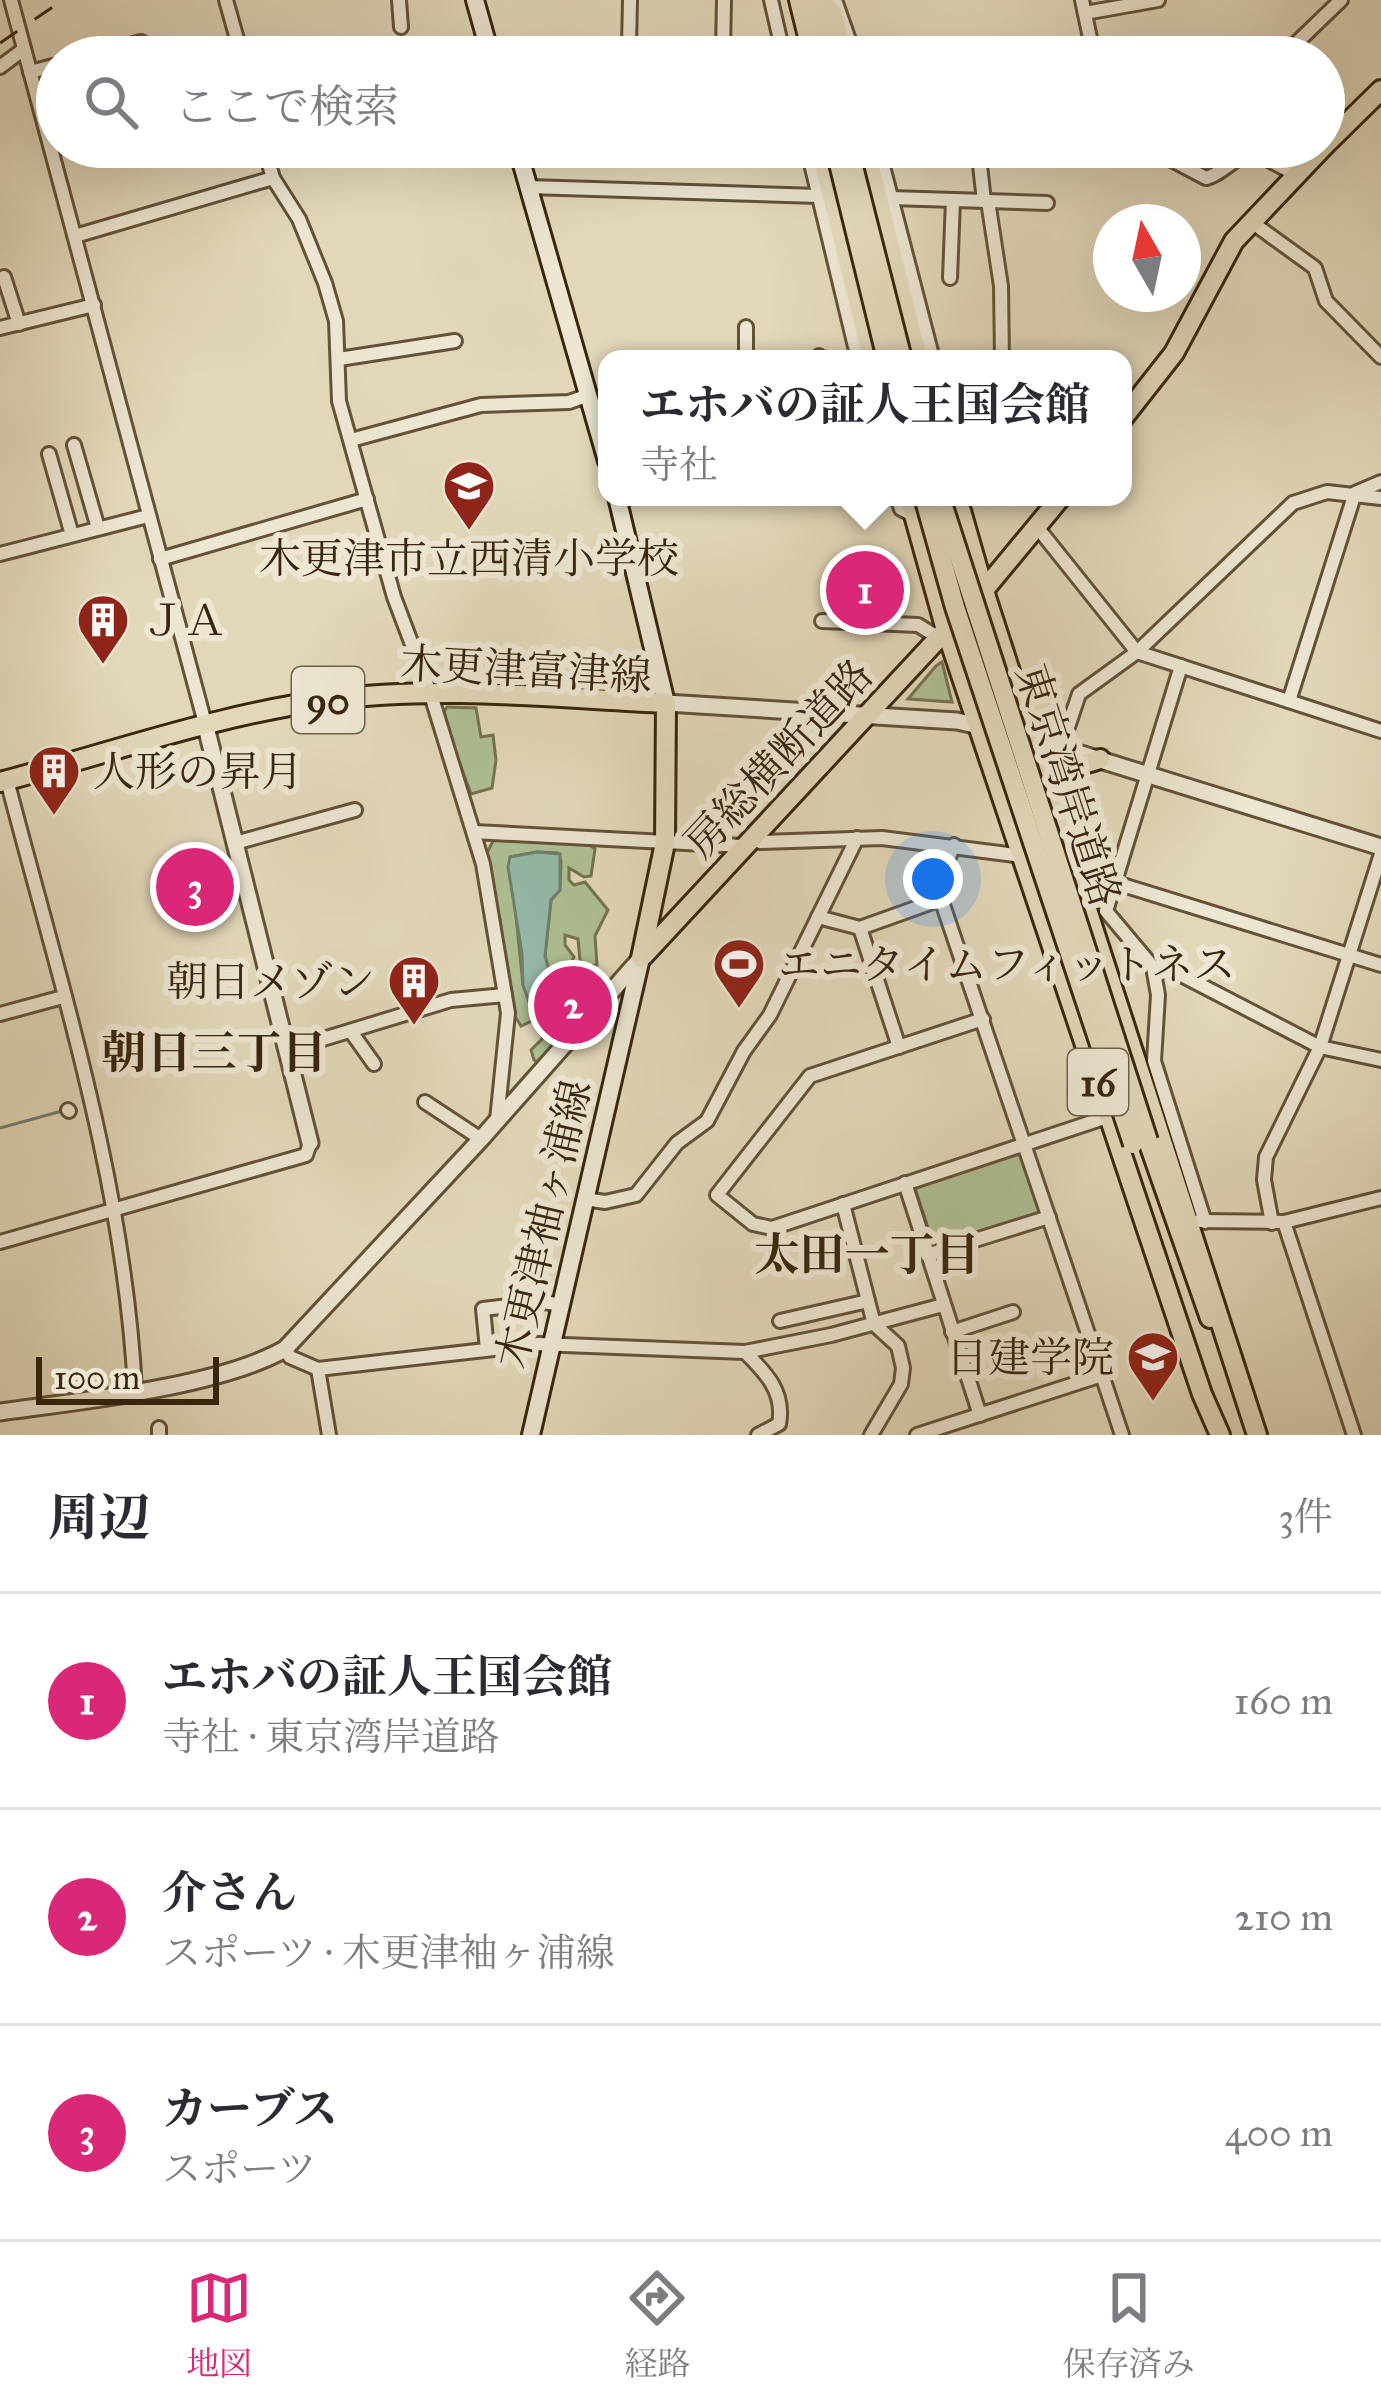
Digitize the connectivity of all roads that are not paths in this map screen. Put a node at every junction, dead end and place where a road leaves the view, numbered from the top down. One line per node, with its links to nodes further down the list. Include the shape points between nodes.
1 (11, 0): 26 (street)
2 (226, 0): 15 (street)
3 (399, 0): 14 (street)
4 (475, 0): 16 (main road)
5 (630, 0): 17 (street)
6 (724, 0): 18 (street)
7 (771, 0): 19 (street)
8 (796, 0): 20 (main road); 21 (main road)
9 (818, 0): 22 (main road); 23 (main road)
10 (836, 0): 24 (street)
11 (1158, 0): 13 (street)
12 (1336, 2): 25 (street)
13 (1084, 7)
14 (401, 27)
15 (236, 36)
16 (485, 36)
17 (629, 36)
18 (723, 36)
19 (779, 36)
20 (799, 36)
21 (807, 36)
22 (823, 36)
23 (838, 36)
24 (848, 36)
25 (1303, 36)
26 (24, 49): 27 (street); 29 (street)
27 (0, 67)
28 (36, 70): 29 (street)
29 (30, 72): 31 (street)
30 (1381, 90): 32 (main road)
31 (36, 94)
32 (1345, 125)
33 (56, 168): 56 (street)
34 (270, 168): 48 (street)
35 (523, 168): 49 (main road)
36 (813, 168): 50 (street)
37 (825, 168): 66 (main road)
38 (840, 168): 67 (main road, bridge)
39 (853, 168): 68 (main road, bridge)
40 (870, 168): 69 (main road)
41 (883, 168): 51 (street)
42 (981, 168): 53 (street)
43 (1187, 168): 44 (street, via 1206,178)
44 (1223, 168)
45 (1284, 168): 47 (street)
46 (1301, 168): 47 (main road)
47 (1295, 174): 55 (main road)
48 (273, 178): 56 (street); 73 (street, via 315,254)
49 (529, 187): 50 (street); 74 (main road)
50 (820, 196): 65 (street)
51 (891, 199): 52 (street); 70 (street)
52 (953, 200): 53 (street); 58 (street)
53 (986, 201): 54 (street); 71 (street)
54 (1047, 203)
55 (1253, 223): 72 (street, via 1315,268 1326,301); 75 (main road)
56 (75, 236): 59 (street)
57 (4, 278): 60 (street)
58 (950, 278)
59 (94, 305): 60 (street); 89 (street)
60 (19, 324): 62 (street)
61 (746, 327): 64 (street)
62 (0, 328)
63 (455, 341): 73 (street)
64 (746, 350)
65 (856, 350)
66 (870, 350)
67 (885, 350)
68 (900, 350)
69 (916, 350)
70 (931, 350)
71 (1002, 350)
72 (1381, 358)
73 (339, 359): 76 (street, via 339,401)
74 (596, 401): 76 (street, via 481,405)
75 (1132, 407)
76 (351, 440): 82 (street)
77 (74, 445): 91 (street)
78 (49, 454): 92 (street)
79 (1381, 482): 80 (street)
80 (1355, 493): 81 (street); 98 (street, via 1294,503); 101 (street)
81 (1381, 498)
82 (367, 500): 94 (street); 100 (street)
83 (618, 506): 102 (main road)
84 (912, 506): 97 (main road, 16)
85 (927, 506): 146 (main road, 東京湾岸道路 / 16, bridge)
86 (943, 506): 146 (main road, 東京湾岸道路 / 16, bridge)
87 (962, 506): 95 (main road, 16)
88 (1054, 506): 90 (main road, 房総横断道路)
89 (148, 516): 91 (street); 94 (street)
90 (1037, 527): 95 (main road, 房総横断道路); 98 (street)
91 (98, 528): 92 (street)
92 (72, 535): 93 (street)
93 (0, 554)
94 (160, 559): 104 (street)
95 (984, 591): 97 (main road, 房総横断道路); 107 (main road, 16)
96 (822, 621): 97 (street, via 918,625)
97 (942, 634): 103 (main road, 房総横断道路); 105 (main road, 16)
98 (1137, 652): 99 (street); 108 (street, via 1079,694)
99 (1181, 666): 101 (street); 110 (street)
100 (431, 695): 102 (main road, 木更津富津線 / 90); 104 (main road, 木更津富津線 / 90, via 330,699); 114 (street)
101 (1289, 701): 106 (street)
102 (667, 704): 103 (street); 117 (main road, 木更津富津線)
103 (868, 717): 105 (street); 116 (main road, 房総横断道路)
104 (206, 727): 111 (main road, 木更津富津線 / 90); 118 (street)
105 (981, 727): 107 (street); 121 (main road, 16)
106 (1381, 731)
107 (1032, 739): 108 (street); 113 (main road, 16)
108 (1061, 748): 109 (street)
109 (1100, 759): 110 (street); 113 (main road, via 1063,777)
110 (1147, 773): 120 (street); 123 (street)
111 (3, 781): 132 (street)
112 (355, 809): 118 (street)
113 (1055, 811): 122 (main road, 16)
114 (474, 832): 117 (street); 131 (street)
115 (857, 838): 116 (street); 119 (street); 125 (street)
116 (747, 841): 117 (street); 128 (main road, 房総横断道路)
117 (665, 843): 128 (main road, 木更津富津線)
118 (235, 844): 138 (street)
119 (954, 845): 121 (street); 124 (street)
120 (1381, 851): 127 (street)
121 (1022, 856): 122 (street); 142 (main road, 16)
122 (1074, 870): 123 (street); 154 (main road, 16)
123 (1113, 884): 127 (street); 130 (street, via 1106,910)
124 (940, 899): 126 (street); 134 (street)
125 (818, 917): 126 (street); 150 (street, via 707,1121 676,1143 636,1195)
126 (860, 928): 136 (street)
127 (1349, 955): 129 (street); 137 (street)
128 (640, 958): 143 (street); 150 (main road, 木更津袖ヶ浦線)
129 (1381, 965)
130 (1154, 967): 137 (street); 154 (street, via 1154,1061)
131 (505, 995): 135 (street, via 451,1000); 143 (street)
132 (63, 997): 133 (street); 152 (street)
133 (0, 1014)
134 (982, 1019): 136 (street); 147 (street)
135 (352, 1033): 138 (street); 140 (street)
136 (899, 1047): 151 (street, via 810,1076 717,1195 772,1228)
137 (1320, 1047): 139 (street); 155 (street, via 1266,1157 1264,1180)
138 (287, 1050): 145 (street)
139 (1381, 1060)
140 (374, 1064)
141 (425, 1102): 144 (street)
142 (1110, 1116): 147 (street); 180 (main road, 16, via 1202,1394)
143 (497, 1120): 144 (street)
144 (481, 1139): 166 (street)
145 (310, 1143): 152 (street, via 305,1156)
146 (1140, 1143): 180 (main road, 東京湾岸道路 / 16); 181 (main road, 東京湾岸道路 / 16)
147 (1024, 1144): 148 (street); 153 (street)
148 (905, 1183): 151 (street); 157 (street)
149 (1381, 1198): 155 (street)
150 (586, 1199): 159 (main road, 木更津袖ヶ浦線)
151 (843, 1204): 158 (street)
152 (113, 1209): 156 (street); 171 (street)
153 (1049, 1217): 157 (street); 170 (street)
154 (1198, 1221): 155 (street); 181 (main road, 16)
155 (1278, 1222): 182 (street)
156 (0, 1242)
157 (927, 1255): 160 (street)
158 (868, 1301): 162 (street); 163 (street)
159 (561, 1305): 165 (main road, 木更津袖ヶ浦線); 167 (street, via 483,1309)
160 (943, 1305): 163 (street); 164 (street)
161 (1013, 1312): 164 (street)
162 (779, 1321)
163 (874, 1324): 168 (street); 177 (street, via 898,1346 903,1368)
164 (952, 1332): 173 (street)
165 (553, 1344): 167 (street); 168 (street); 175 (main road, 木更津袖ヶ浦線)
166 (285, 1349): 169 (street); 171 (street, via 247,1366)
167 (488, 1349): 169 (street)
168 (745, 1352): 176 (street, via 776,1386 782,1409 779,1424)
169 (318, 1369): 174 (street)
170 (1102, 1375): 173 (street); 179 (street)
171 (135, 1391): 172 (street)
172 (0, 1412)
173 (980, 1414): 178 (street)
174 (329, 1435)
175 (531, 1435)
176 (758, 1435)
177 (871, 1435)
178 (917, 1435)
179 (1122, 1435)
180 (1224, 1435)
181 (1254, 1435)
182 (1354, 1435)

